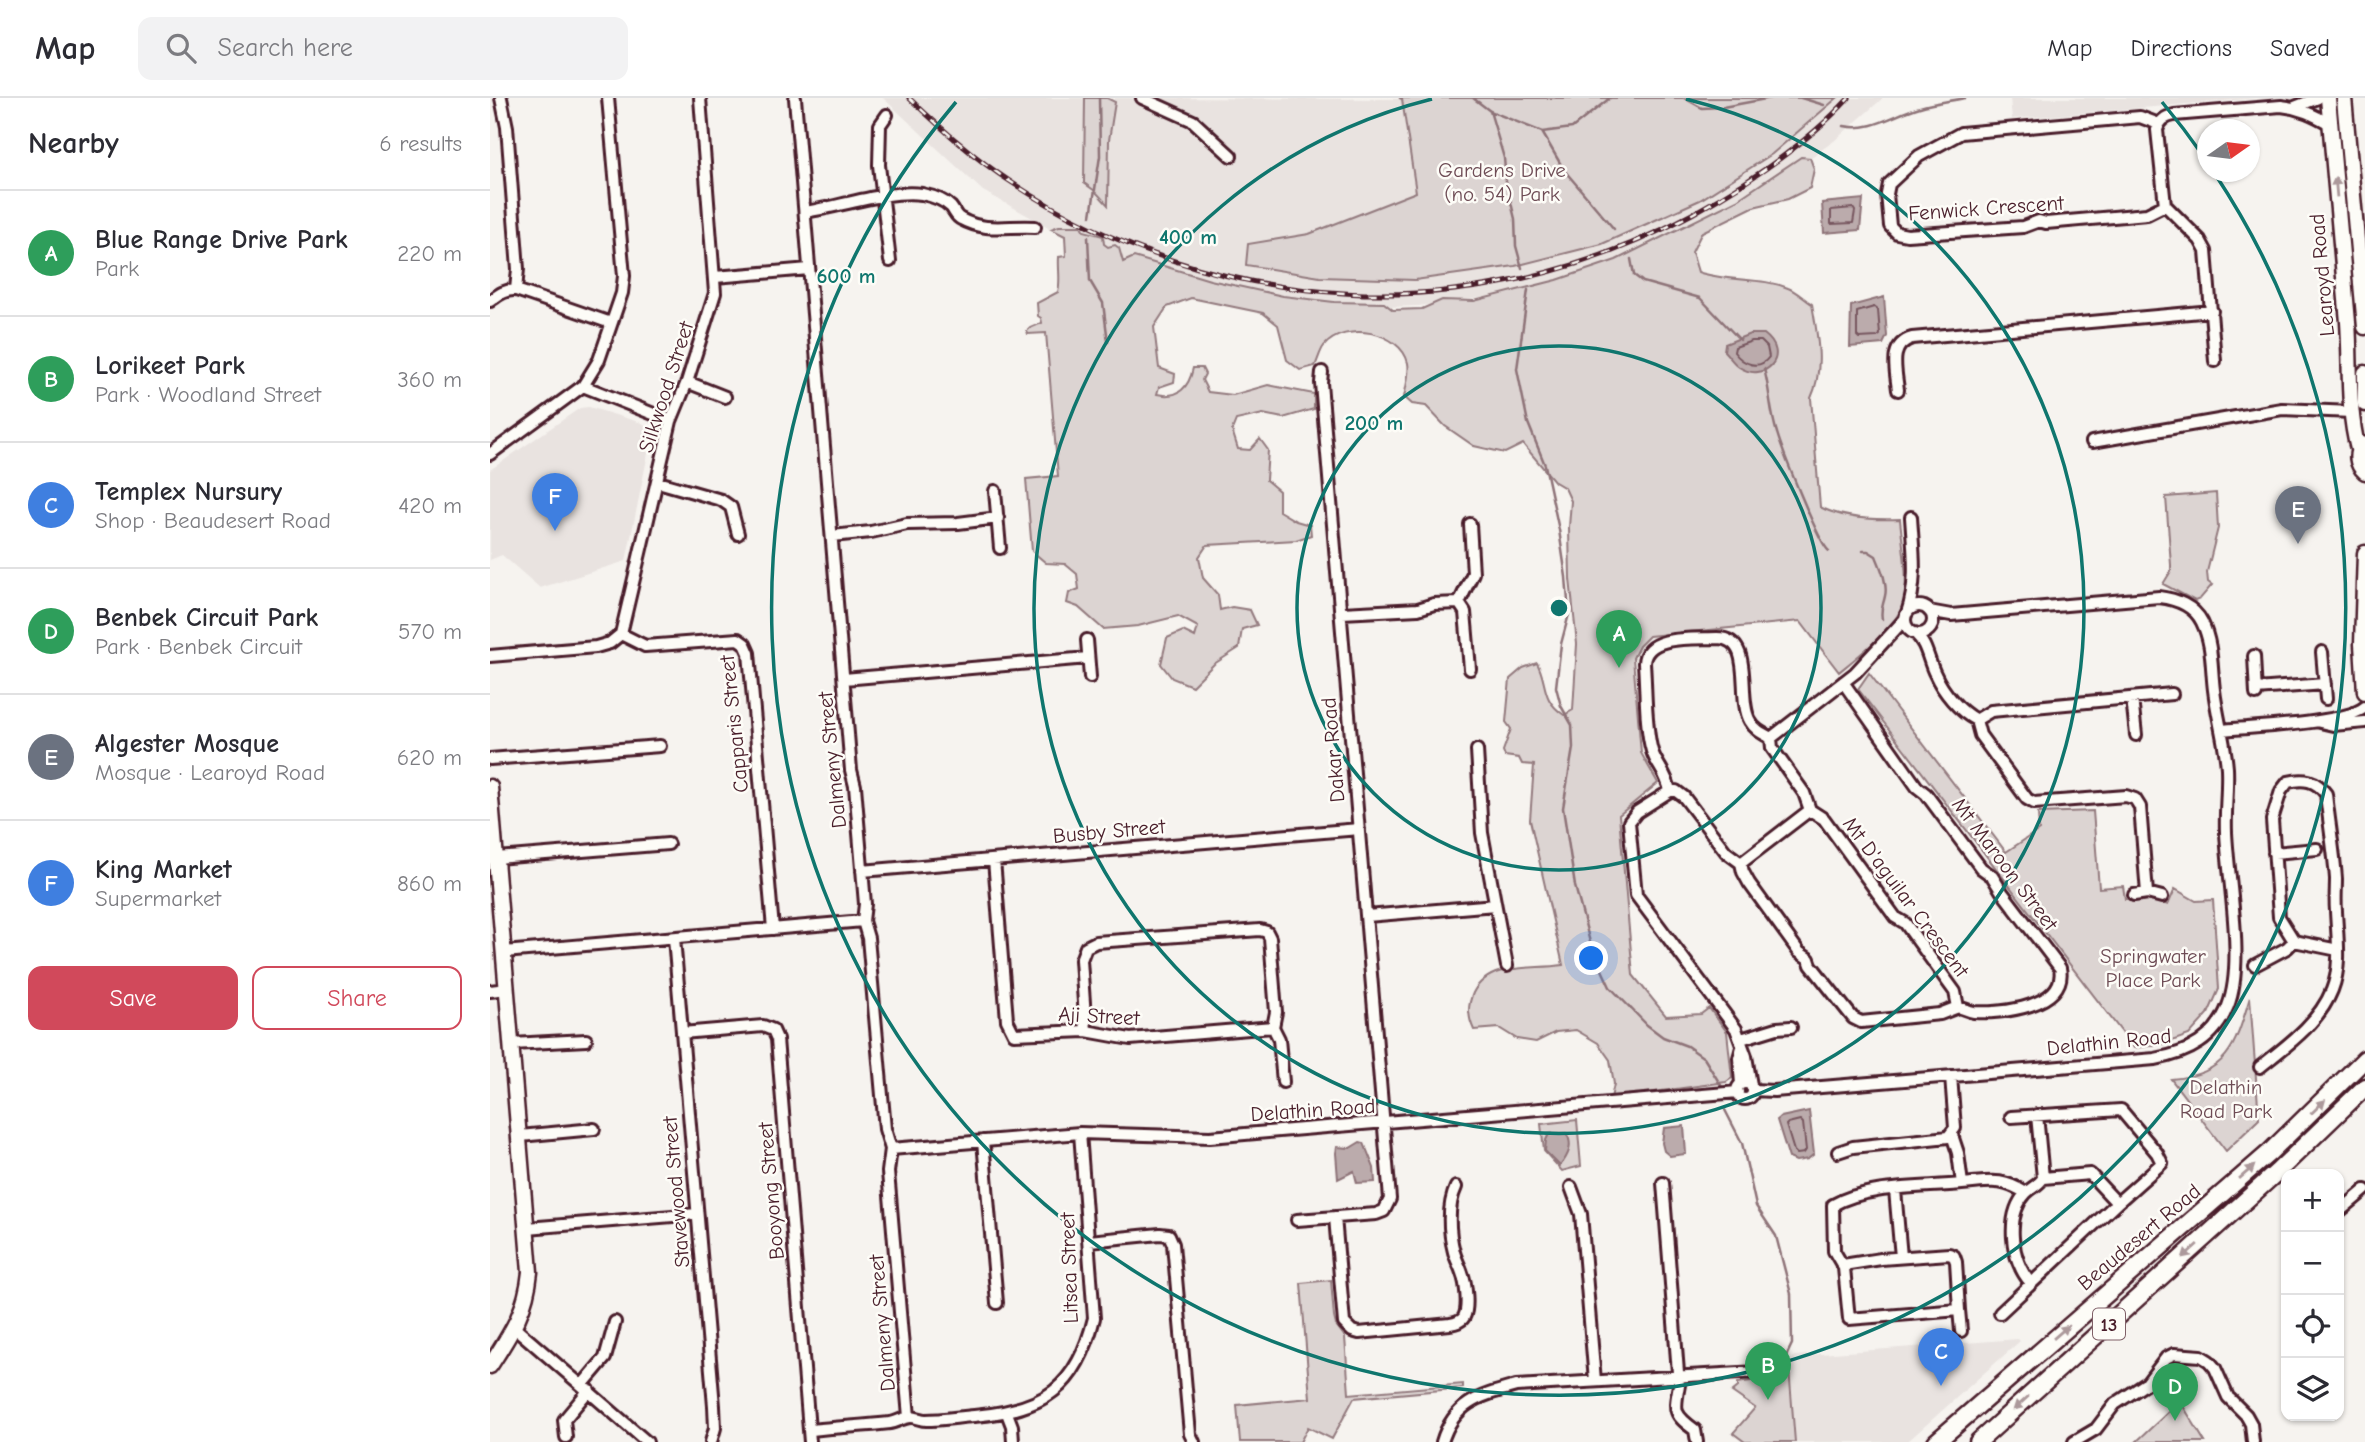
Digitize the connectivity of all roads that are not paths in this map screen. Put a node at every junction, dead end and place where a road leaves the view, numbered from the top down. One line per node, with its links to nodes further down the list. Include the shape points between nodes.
1 (502, 98): 23 (street)
2 (608, 98): 26 (street, via 624,276)
3 (700, 98): 22 (street, Silkwood Street)
4 (796, 98): 18 (street, Dalmeny Street)
5 (1142, 98): 11 (street)
6 (1174, 98): 11 (street)
7 (2318, 98): 10 (street)
8 (2328, 98): 14 (main road, Learoyd Road)
9 (2344, 98): 27 (main road, Learoyd Road)
10 (2295, 107): 13 (street, via 2174,115); 14 (street)
11 (1168, 110): 15 (street, via 1193,121)
12 (887, 115): 16 (street, via 880,125)
13 (2159, 124): 17 (street); 17 (street, Fenwick Crescent, via 2140,117 1961,133 1915,159 1892,179 1886,194 1890,226 1907,235 2147,214)
14 (2330, 124): 36 (main road, Learoyd Road, one-way to 14)
15 (1231, 156)
16 (881, 197): 18 (street); 19 (street, via 920,194 939,199 959,218 984,228); 20 (street)
17 (2165, 205): 25 (street, via 2205,246)
18 (805, 212): 21 (street, Dalmeny Street)
19 (1035, 227)
20 (890, 261)
21 (809, 269): 22 (street); 48 (street, Dalmeny Street)
22 (715, 277): 31 (street, Silkwood Street, via 715,293)
23 (520, 292): 24 (street, via 510,289); 26 (street)
24 (490, 301)
25 (2212, 312): 28 (street); 33 (street, via 1912,338 1897,348)
26 (611, 323): 32 (street, via 599,360)
27 (2365, 327)
28 (2215, 361)
29 (1322, 372): 54 (street, Dakar Road)
30 (2365, 373): 35 (main road)
31 (687, 382): 34 (street); 37 (street, Silkwood Street)
32 (583, 386): 37 (street); 40 (street)
33 (1898, 390)
34 (725, 397)
35 (2365, 404)
36 (2352, 412): 38 (street, via 2282,409); 39 (main road, Learoyd Road)
37 (671, 421): 42 (street, Silkwood Street)
38 (2092, 442)
39 (2362, 445): 41 (main road, Learoyd Road, via 2358,462)
40 (490, 454)
41 (2365, 472)
42 (658, 482): 47 (street, via 721,500 731,507); 59 (street, Silkwood Street)
43 (995, 491): 45 (street)
44 (1911, 517): 51 (street)
45 (998, 518): 48 (street, via 907,524); 49 (street)
46 (1470, 524): 52 (street, via 1473,573)
47 (738, 534)
48 (832, 536): 69 (street, Dalmeny Street)
49 (1000, 548)
50 (2365, 553): 72 (main road)
51 (1915, 579): 53 (street); 56 (street)
52 (1459, 603): 54 (street); 67 (street, via 1465,612)
53 (1928, 610): 55 (street); 56 (street, via 1916,607); 57 (street)
54 (1342, 613): 89 (street, Dakar Road)
55 (1951, 615): 57 (street); 80 (street, Delathin Road, via 2159,597 2183,604 2202,622 2213,656)
56 (1906, 616): 58 (street); 60 (street)
57 (1930, 628): 58 (street); 63 (street)
58 (1912, 632): 60 (street); 63 (street)
59 (621, 634): 64 (street, via 596,646); 104 (street, Capparis Street, via 645,646 737,639 745,644)
60 (1893, 635): 70 (street)
61 (1087, 640): 66 (street)
62 (2322, 652): 71 (street)
63 (1928, 654): 77 (street, via 1936,676 1955,703)
64 (490, 656)
65 (2254, 656): 71 (street, via 2256,692)
66 (1088, 659): 68 (street); 69 (street)
67 (1470, 669)
68 (1090, 677)
69 (844, 679): 96 (street, Dalmeny Street)
70 (1843, 682): 81 (street); 113 (street, Mt Maroon Street, via 1917,787 1992,876 2060,968 2058,986 2031,1006 1973,1012)
71 (2325, 684): 75 (street)
72 (2365, 692)
73 (2172, 694): 74 (street)
74 (2132, 698): 77 (street, via 1990,711); 82 (street)
75 (2326, 699)
76 (2365, 707): 78 (street, via 2355,714)
77 (1976, 720): 97 (street, via 1980,735 2034,803 2135,799 2140,807)
78 (2317, 721): 79 (street, via 2333,725); 80 (street)
79 (2365, 722)
80 (2221, 730): 123 (street, Delathin Road, via 2227,767 2226,830 2235,964 2227,1007 2211,1033 2189,1050 2155,1059)
81 (1775, 734): 87 (street, Mt D'aguilar Crescent, via 1761,734 1750,721 1741,653 1733,641 1717,638 1653,645 1644,663 1651,744); 88 (street, Mt D'aguilar Crescent, via 1772,748 1804,793)
82 (2136, 735)
83 (660, 746): 85 (street)
84 (1477, 750): 101 (street, via 1482,832)
85 (490, 759)
86 (490, 787): 93 (main road)
87 (1670, 791): 95 (street, via 1684,797 1726,852); 119 (street, via 1629,822 1634,891 1730,1020)
88 (1810, 810): 95 (street); 113 (street, Mt D'aguilar Crescent, via 1824,820 1895,918 1905,923 1955,992)
89 (1359, 829): 94 (street, Busby Street); 102 (street, Dakar Road)
90 (668, 844): 93 (street)
91 (2317, 849): 92 (street)
92 (2274, 853): 106 (street, via 2279,917); 107 (street, via 2272,820 2281,791 2295,780 2320,786 2326,794 2333,854)
93 (496, 858): 100 (main road)
94 (994, 860): 96 (street, Busby Street); 116 (street, Aji Street, via 1007,1020 1014,1034)
95 (1741, 863): 113 (street, Mt D'aguilar Crescent, via 1749,883 1853,1018 1940,1014)
96 (862, 871): 103 (street, Dalmeny Street)
97 (2147, 893): 98 (street); 99 (street)
98 (2134, 895)
99 (2162, 897)
100 (495, 901): 108 (main road)
101 (1495, 905): 102 (street); 110 (street)
102 (1367, 916): 129 (street, Dakar Road)
103 (863, 921): 104 (street); 135 (street, Dalmeny Street, via 869,938 885,1129)
104 (773, 929): 105 (street)
105 (674, 937): 108 (street); 117 (street, Stavewood Street)
106 (2294, 942): 107 (street); 109 (street)
107 (2338, 950): 122 (street, via 2339,968 2332,992 2297,1037)
108 (504, 952): 111 (main road)
109 (2255, 965)
110 (1507, 966)
111 (507, 989): 112 (street); 120 (main road)
112 (490, 990)
113 (1958, 1007)
114 (1273, 1027): 116 (street, Aji Street, via 1130,1039); 116 (street, via 1276,1012 1270,938 1260,930 1096,942 1086,947 1081,960); 124 (street, via 1279,1039)
115 (1791, 1027): 119 (street)
116 (1086, 1031)
117 (682, 1033): 147 (street, Stavewood Street); 168 (street, Booyong Street, via 763,1026 773,1030 777,1039)
118 (586, 1040): 120 (street)
119 (1741, 1043): 126 (street, via 1749,1067)
120 (512, 1044): 133 (main road)
121 (2365, 1059): 177 (highway, Beaudesert Road / 13, one-way to 121, via 2269,1153)
122 (2260, 1067)
123 (1951, 1076): 126 (street, Delathin Road, via 1774,1091); 132 (street)
124 (1283, 1082)
125 (2365, 1087): 178 (highway, Beaudesert Road / 13, one-way to 178)
126 (1746, 1088): 129 (street, Delathin Road)
127 (2037, 1115): 128 (street); 137 (street); 145 (street, via 2114,1108 2125,1114 2162,1163)
128 (2011, 1117)
129 (1384, 1124): 131 (street, Delathin Road, via 1210,1137); 148 (street, Dakar Road, via 1388,1206 1376,1214)
130 (594, 1129): 133 (street)
131 (1080, 1133): 134 (street, Delathin Road); 151 (street, Litsea Street)
132 (1952, 1135): 136 (street); 139 (street)
133 (520, 1136): 150 (main road)
134 (983, 1142): 135 (street, Delathin Road); 155 (street)
135 (891, 1149): 167 (street, Dalmeny Street, via 888,1172)
136 (1838, 1152)
137 (2043, 1178): 143 (street); 145 (street, via 2090,1174)
138 (1662, 1183): 163 (street)
139 (1962, 1184): 142 (street); 143 (street, via 1999,1181)
140 (1456, 1187): 148 (street, via 1451,1198 1451,1227 1466,1306 1459,1322 1359,1333 1348,1328)
141 (1571, 1187): 164 (street, via 1580,1214)
142 (1895, 1190): 152 (street); 153 (street, via 1863,1194 1833,1205 1834,1251)
143 (2025, 1193): 154 (street, via 2012,1225 2020,1267)
144 (2363, 1195): 146 (street)
145 (2117, 1203): 154 (street)
146 (2344, 1208)
147 (697, 1214): 150 (street); 171 (street, Stavewood Street, via 714,1406)
148 (1335, 1217): 149 (street)
149 (1297, 1220)
150 (527, 1228): 159 (main road, via 528,1296)
151 (1089, 1241): 166 (street, Litsea Street, via 1094,1318 1078,1363 1048,1397); 174 (street, via 1169,1235)
152 (1901, 1257): 153 (street); 156 (street, via 1954,1256)
153 (1843, 1265): 156 (street, via 1849,1319)
154 (2030, 1282): 157 (street)
155 (997, 1303)
156 (1959, 1310): 160 (street)
157 (2000, 1313)
158 (615, 1322): 165 (street, via 605,1358)
159 (515, 1328): 161 (main road); 165 (street)
160 (1961, 1331)
161 (490, 1366)
162 (1757, 1371): 163 (street)
163 (1679, 1375): 164 (street); 176 (street, via 1677,1415 1695,1430)
164 (1595, 1381): 175 (street, via 1516,1386 1483,1395 1455,1413)
165 (586, 1387): 169 (street, via 564,1420); 170 (street)
166 (1007, 1413): 167 (street, Litsea Street, via 926,1420); 173 (street)
167 (909, 1417): 168 (street, Litsea Street, via 899,1422)
168 (811, 1430): 172 (street, Booyong Street)
169 (566, 1437)
170 (647, 1442)
171 (711, 1442)
172 (810, 1442)
173 (1013, 1442)
174 (1194, 1442)
175 (1442, 1442)
176 (1697, 1442)
177 (1936, 1442)
178 (1978, 1442)
179 (2074, 1442): 180 (street, via 2096,1429 2115,1404 2147,1383 2174,1354 2209,1361 2228,1396 2251,1424)
180 (2253, 1442)

